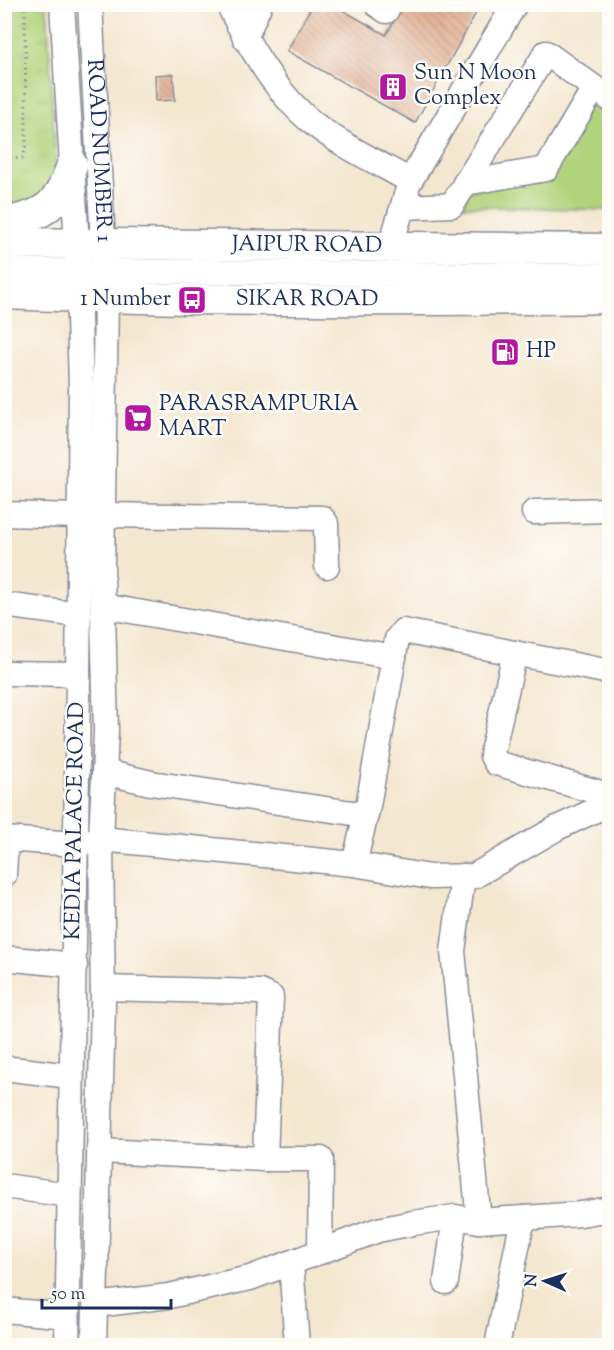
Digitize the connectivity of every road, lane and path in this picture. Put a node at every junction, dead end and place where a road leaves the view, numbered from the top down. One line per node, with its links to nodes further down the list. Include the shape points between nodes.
1 (25, 4): 11 (path, via 26,144 23,158)
2 (62, 4): 12 (street, ROAD NUMBER 1)
3 (90, 4): 21 (street, ROAD NUMBER 1)
4 (228, 4): 9 (street)
5 (261, 4): 9 (street)
6 (376, 4): 7 (street, via 387,11)
7 (390, 4)
8 (515, 4): 13 (street)
9 (245, 38): 13 (street, via 279,86 314,124)
10 (602, 93): 14 (street, via 546,169); 14 (street, via 546,53)
11 (4, 160)
12 (72, 165): 16 (main road, via 60,196 46,210); 21 (street, ROAD NUMBER 1)
13 (410, 181): 15 (street)
14 (465, 183): 15 (street, via 452,205)
15 (404, 207): 18 (street)
16 (4, 223)
17 (4, 243): 21 (main road, JAIPUR ROAD)
18 (390, 248): 19 (main road, JAIPUR ROAD); 21 (main road, JAIPUR ROAD)
19 (609, 249)
20 (4, 270): 21 (street)
21 (90, 276): 22 (street); 23 (main road, SIKAR ROAD); 24 (main road, SIKAR ROAD, via 387,301); 25 (street); 29 (street, KEDIA PALACE ROAD); 30 (street, KEDIA PALACE ROAD)
22 (609, 276)
23 (4, 294)
24 (609, 298)
25 (4, 305)
26 (609, 510): 27 (street)
27 (534, 512)
28 (4, 514): 30 (street)
29 (103, 515): 31 (street, via 321,518 326,523); 33 (street, KEDIA PALACE ROAD)
30 (78, 516): 34 (street, KEDIA PALACE ROAD)
31 (327, 566)
32 (4, 605): 34 (street)
33 (103, 606): 36 (street); 40 (street, KEDIA PALACE ROAD)
34 (79, 615): 39 (street, KEDIA PALACE ROAD)
35 (515, 652): 36 (street, via 403,631 397,639); 37 (street); 41 (street, via 493,748 496,763)
36 (394, 657): 42 (street)
37 (609, 672)
38 (4, 673): 39 (street)
39 (78, 674): 45 (street, KEDIA PALACE ROAD)
40 (104, 772): 42 (street, via 160,785); 44 (street, KEDIA PALACE ROAD)
41 (608, 800): 48 (street, via 474,876)
42 (366, 815): 46 (street)
43 (5, 839): 45 (street); 47 (street)
44 (102, 839): 45 (street); 46 (street); 51 (street, KEDIA PALACE ROAD)
45 (76, 844): 50 (street, KEDIA PALACE ROAD)
46 (354, 864): 48 (street, via 430,877)
47 (4, 875)
48 (463, 876): 61 (street, via 453,951)
49 (4, 958): 50 (street)
50 (75, 965): 53 (street, KEDIA PALACE ROAD)
51 (103, 988): 54 (street, KEDIA PALACE ROAD); 55 (street, via 260,992 271,997)
52 (4, 1068): 53 (street)
53 (70, 1076): 57 (street, KEDIA PALACE ROAD)
54 (100, 1151): 55 (street); 65 (street, KEDIA PALACE ROAD)
55 (265, 1159): 62 (street, via 321,1159)
56 (4, 1186): 57 (street)
57 (69, 1195): 67 (street, KEDIA PALACE ROAD)
58 (609, 1209): 60 (street)
59 (455, 1217): 61 (street); 62 (street, via 378,1230); 64 (street)
60 (523, 1218): 61 (street); 71 (street)
61 (479, 1221)
62 (320, 1252): 63 (street)
63 (291, 1263): 65 (street, via 250,1278 181,1293); 70 (street)
64 (446, 1282)
65 (96, 1305): 69 (street, KEDIA PALACE ROAD)
66 (4, 1310): 67 (street)
67 (67, 1317): 68 (street, KEDIA PALACE ROAD)
68 (67, 1346)
69 (94, 1346)
70 (297, 1346)
71 (497, 1346)

